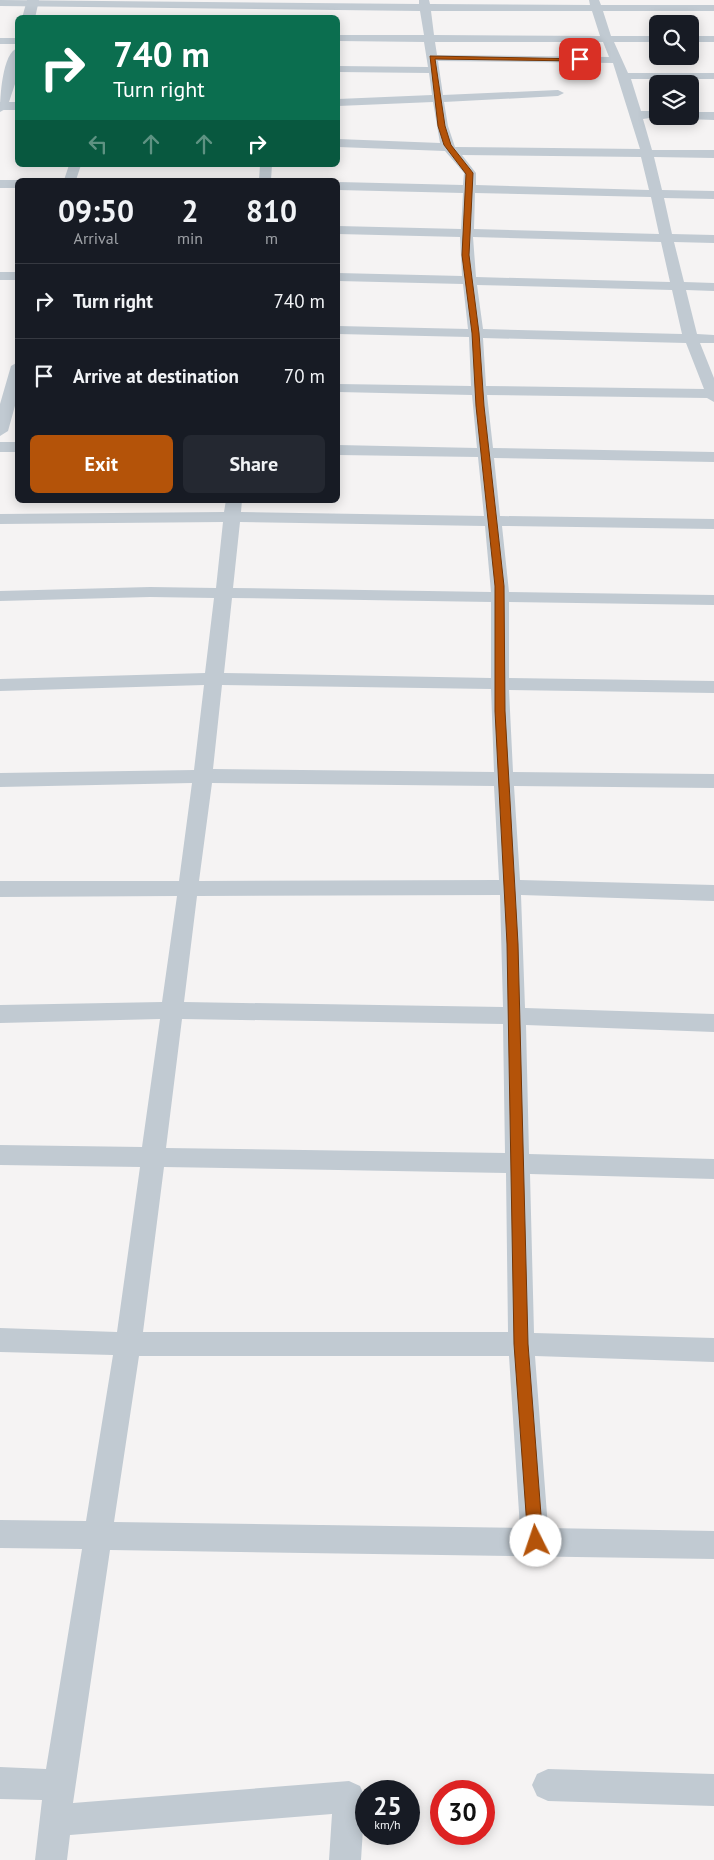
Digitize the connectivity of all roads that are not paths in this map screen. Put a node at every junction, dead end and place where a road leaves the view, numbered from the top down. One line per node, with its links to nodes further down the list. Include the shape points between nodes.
1 (33, 1): 2 (street); 3 (street); 8 (street)
2 (114, 2): 6 (street); 9 (street)
3 (0, 3)
4 (424, 4): 5 (street); 6 (street); 17 (street)
5 (595, 4): 7 (street); 11 (street)
6 (267, 8)
7 (714, 8)
8 (29, 15)
9 (110, 15)
10 (340, 38): 17 (street)
11 (607, 38): 12 (street); 17 (street); 18 (street)
12 (649, 39)
13 (699, 39): 14 (street)
14 (714, 39)
15 (0, 41): 16 (street)
16 (15, 41)
17 (432, 55): 18 (street); 20 (street); 24 (street)
18 (616, 60): 21 (street)
19 (15, 61): 26 (street)
20 (340, 70)
21 (624, 76): 22 (street); 28 (street)
22 (714, 76)
23 (558, 93): 24 (street)
24 (437, 99): 25 (street); 33 (street)
25 (340, 103)
26 (0, 106): 27 (street)
27 (15, 106)
28 (636, 115): 29 (street); 34 (street)
29 (649, 116)
30 (699, 116): 31 (street)
31 (714, 116)
32 (340, 143): 33 (street)
33 (451, 149): 34 (street); 39 (street, via 470,173)
34 (648, 153): 35 (street); 40 (street)
35 (714, 154)
36 (0, 184): 37 (street)
37 (15, 184)
38 (340, 186): 39 (street)
39 (469, 191): 40 (street); 43 (street)
40 (658, 194): 41 (street); 44 (street)
41 (714, 195)
42 (340, 230): 43 (street)
43 (467, 232): 44 (street); 49 (street)
44 (668, 238): 45 (street); 50 (street)
45 (714, 239)
46 (0, 276): 47 (street)
47 (15, 276)
48 (340, 277): 49 (street)
49 (469, 279): 50 (street); 53 (street)
50 (678, 285): 51 (street); 54 (street)
51 (714, 287)
52 (340, 330): 53 (street)
53 (476, 333): 54 (street); 59 (street)
54 (691, 338): 55 (street); 60 (street)
55 (714, 340)
56 (15, 375): 58 (street)
57 (340, 388): 59 (street)
58 (10, 389): 61 (street)
59 (478, 389): 60 (street); 65 (street)
60 (714, 395)
61 (0, 431)
62 (0, 447): 63 (street)
63 (15, 447)
64 (340, 450): 65 (street)
65 (485, 452): 66 (street); 69 (street)
66 (714, 457)
67 (233, 508): 68 (street); 69 (street); 71 (street)
68 (0, 519)
69 (493, 519): 70 (street); 73 (street)
70 (714, 524)
71 (223, 594): 72 (street, via 150,592); 73 (street); 75 (street)
72 (0, 596)
73 (500, 597): 74 (street); 76 (street)
74 (714, 600)
75 (214, 679): 76 (street); 77 (street); 79 (street)
76 (500, 684): 78 (street); 80 (street)
77 (0, 685)
78 (714, 687)
79 (203, 776): 80 (street); 81 (street); 84 (street)
80 (503, 779): 82 (street); 83 (street)
81 (0, 780)
82 (714, 781)
83 (509, 887): 84 (street); 86 (street); 89 (street)
84 (188, 888): 85 (street); 87 (street)
85 (0, 889)
86 (714, 893)
87 (172, 1010): 88 (street); 89 (street); 92 (street)
88 (0, 1014)
89 (514, 1016): 90 (street); 93 (street)
90 (714, 1022)
91 (0, 1155): 92 (street)
92 (153, 1157): 93 (street); 96 (street)
93 (518, 1163): 94 (street); 97 (street)
94 (714, 1169)
95 (0, 1340): 96 (street)
96 (128, 1344): 97 (street); 100 (street)
97 (521, 1344): 98 (street); 101 (street)
98 (714, 1350)
99 (0, 1534): 100 (street)
100 (97, 1535): 101 (street); 104 (street)
101 (536, 1541): 102 (street)
102 (714, 1545)
103 (0, 1783): 104 (street)
104 (59, 1785): 107 (street)
105 (548, 1785): 106 (street)
106 (714, 1790)
107 (56, 1820): 108 (street); 109 (street, via 349,1797)
108 (51, 1860)
109 (345, 1860)

